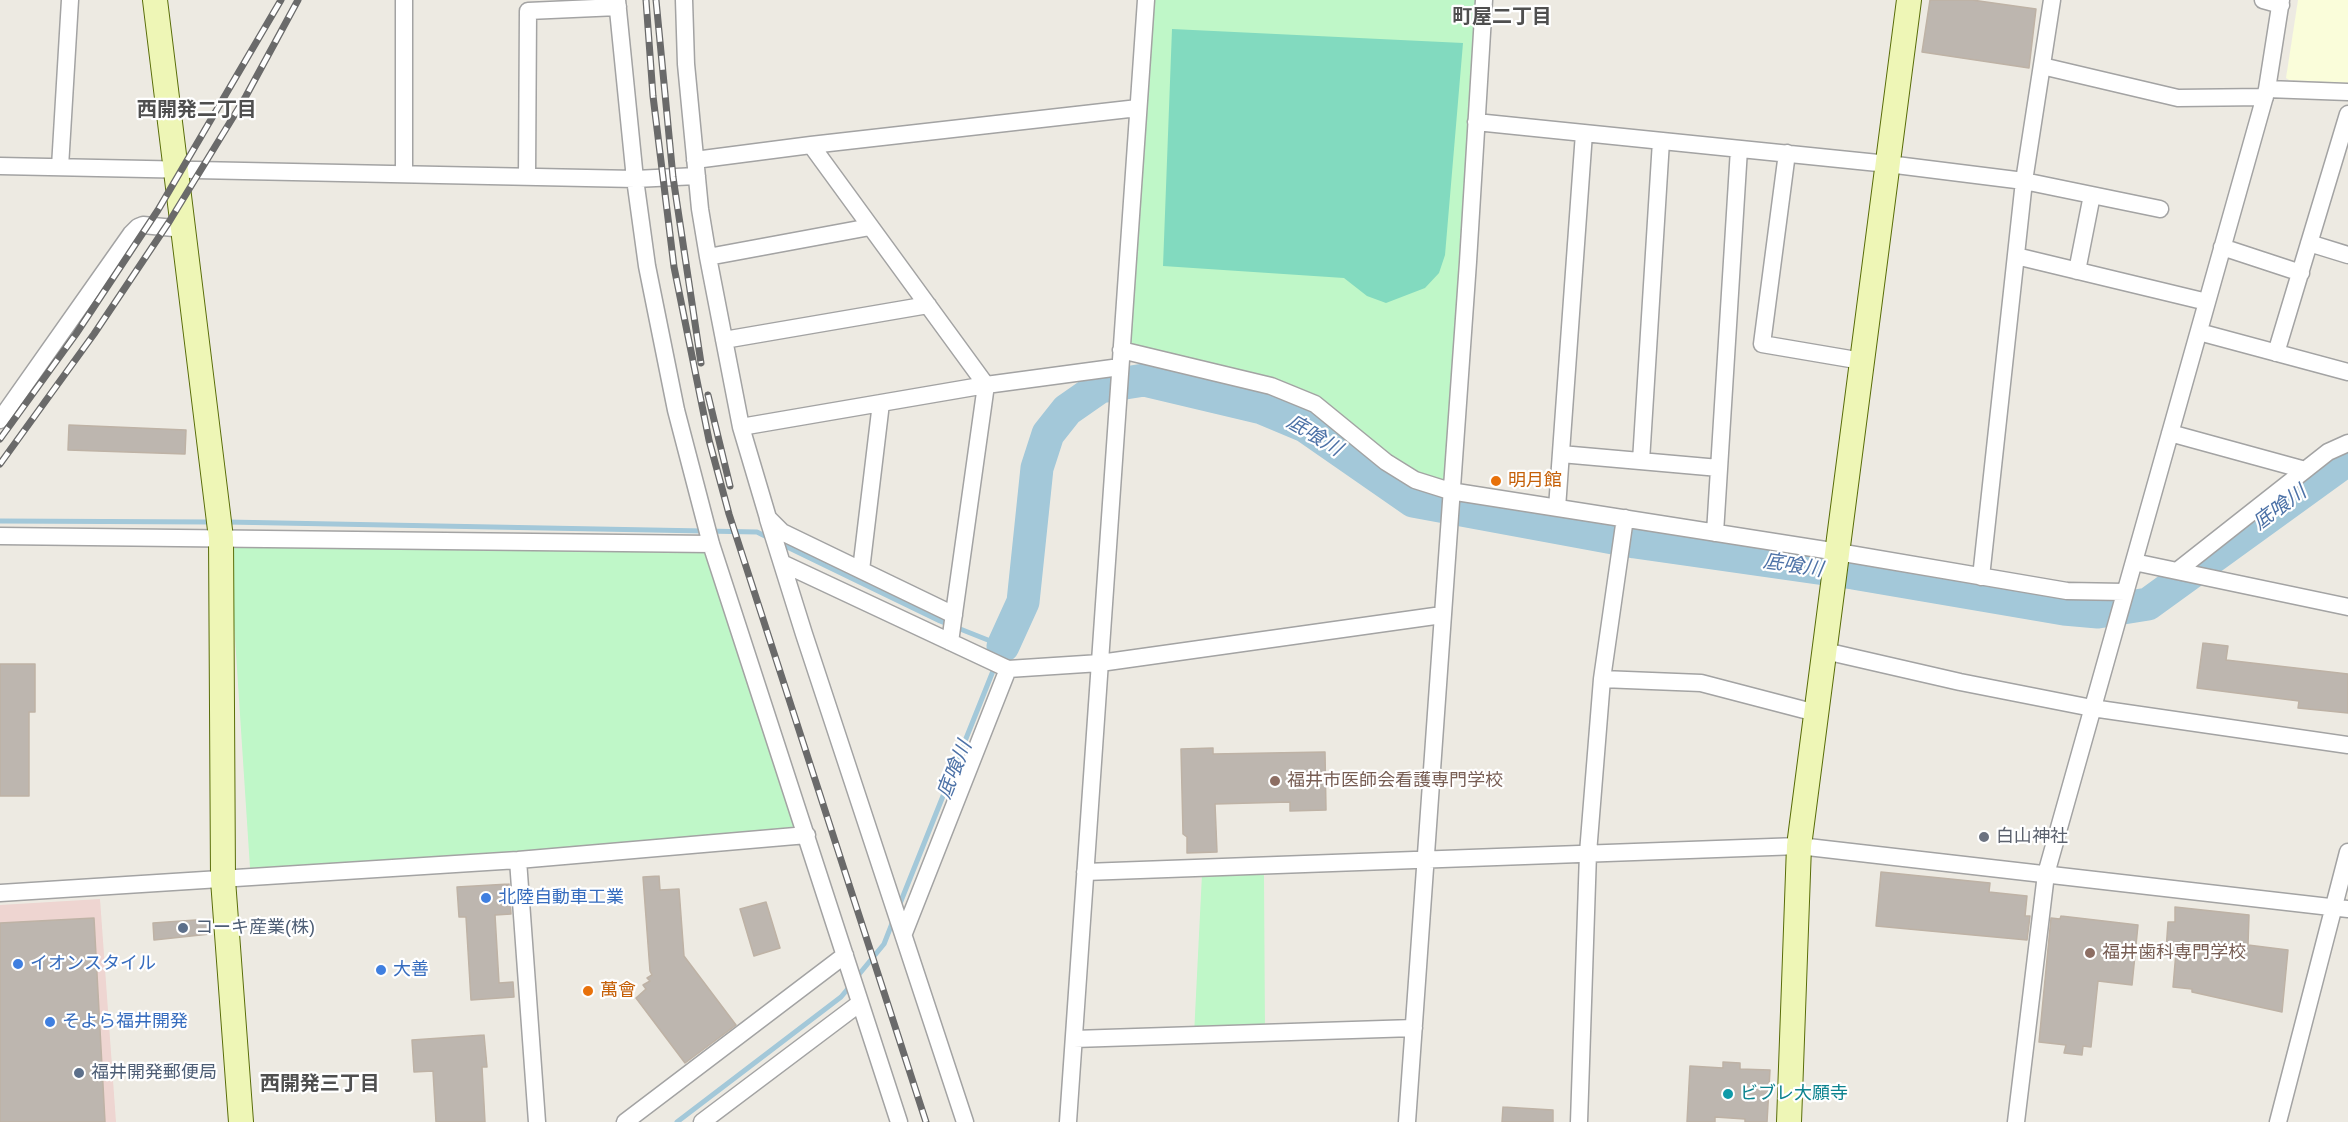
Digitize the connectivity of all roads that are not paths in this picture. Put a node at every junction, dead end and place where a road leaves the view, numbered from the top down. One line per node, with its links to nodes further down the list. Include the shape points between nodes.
1 (70, 0): 25 (street)
2 (155, 0): 27 (street)
3 (404, 0): 28 (street)
4 (684, 0): 26 (street)
5 (1146, 0): 15 (street)
6 (1484, 0): 17 (street)
7 (1909, 0): 23 (street)
8 (2052, 0): 12 (street)
9 (2263, 0): 10 (street)
10 (2281, 3): 14 (street)
11 (617, 4): 29 (street, via 528,11); 30 (street)
12 (2042, 66): 14 (street, via 2178,98); 31 (street)
13 (2348, 92): 14 (street)
14 (2266, 93): 37 (street)
15 (1138, 108): 20 (street); 48 (street)
16 (2348, 114): 36 (street)
17 (1476, 122): 18 (street); 61 (street)
18 (1584, 133): 19 (street); 57 (street)
19 (1661, 141): 21 (street); 58 (street)
20 (810, 145): 26 (street); 34 (street)
21 (1739, 148): 22 (street); 59 (street)
22 (1787, 153): 23 (street); 49 (street, via 1762,344)
23 (1887, 164): 31 (street); 49 (street)
24 (0, 166): 25 (street)
25 (60, 167): 27 (street)
26 (696, 168): 30 (street); 40 (street)
27 (177, 170): 28 (street); 35 (street)
28 (404, 174): 29 (street)
29 (527, 177): 30 (street)
30 (635, 179): 68 (street, via 676,410)
31 (2024, 181): 32 (street); 39 (street)
32 (2092, 195): 33 (street); 41 (street)
33 (2160, 208)
34 (870, 227): 40 (street); 44 (street)
35 (184, 229): 53 (street, via 144,225 131,234); 67 (street)
36 (2309, 243): 38 (street); 42 (street)
37 (2222, 247): 42 (street); 43 (street)
38 (2348, 255)
39 (2016, 256): 41 (street); 74 (street)
40 (708, 257): 46 (street)
41 (2077, 271): 43 (street)
42 (2301, 273): 47 (street)
43 (2207, 302): 45 (street)
44 (927, 305): 46 (street); 51 (street)
45 (2199, 332): 47 (street); 55 (street)
46 (724, 340): 54 (street)
47 (2277, 353): 50 (street)
48 (1121, 358): 51 (street); 61 (street, via 1271,386 1315,404 1386,462 1415,480); 81 (street)
49 (1862, 361): 69 (street)
50 (2348, 372)
51 (986, 385): 52 (street); 77 (street)
52 (881, 403): 54 (street); 72 (street)
53 (0, 420)
54 (741, 427): 63 (street)
55 (2170, 433): 60 (street); 70 (street)
56 (2348, 443): 60 (street, via 2328,452)
57 (1561, 454): 58 (street); 62 (street)
58 (1641, 461): 59 (street)
59 (1719, 468): 65 (street)
60 (2305, 470): 73 (street)
61 (1450, 491): 62 (street); 78 (street)
62 (1557, 508): 64 (street)
63 (768, 518): 71 (street); 72 (street, via 782,532)
64 (1625, 518): 65 (street); 83 (street)
65 (1715, 532): 69 (street)
66 (0, 536): 67 (street)
67 (220, 538): 68 (street); 95 (street)
68 (711, 544): 87 (street)
69 (1838, 552): 74 (street); 80 (street)
70 (2134, 562): 73 (street); 75 (street)
71 (782, 563): 79 (street); 98 (street)
72 (861, 570): 77 (street)
73 (2177, 571): 76 (street)
74 (1981, 577): 75 (street, via 2067,591)
75 (2125, 592): 84 (street)
76 (2348, 607)
77 (954, 615): 79 (street)
78 (1442, 615): 81 (street); 91 (street)
79 (950, 642): 82 (street)
80 (1825, 651): 84 (street); 85 (street)
81 (1100, 663): 82 (street); 93 (street)
82 (1008, 669): 98 (street)
83 (1602, 678): 85 (street, via 1701,683); 90 (street)
84 (2092, 708): 86 (street); 94 (street)
85 (1816, 713): 88 (street)
86 (2348, 745)
87 (807, 836): 92 (street); 99 (street)
88 (1799, 846): 90 (street); 94 (street); 112 (street)
89 (2348, 852): 97 (street)
90 (1588, 853): 91 (street); 111 (street)
91 (1425, 858): 93 (street); 101 (street)
92 (518, 860): 95 (street); 104 (street)
93 (1085, 872): 102 (street)
94 (2046, 874): 97 (street); 113 (street)
95 (224, 880): 96 (street); 103 (street)
96 (0, 894)
97 (2341, 909): 114 (street)
98 (904, 933): 108 (street)
99 (845, 955): 100 (street); 105 (street)
100 (860, 1003): 106 (street); 107 (street)
101 (1414, 1028): 102 (street); 110 (street)
102 (1074, 1039): 109 (street)
103 (241, 1122)
104 (537, 1122)
105 (625, 1122)
106 (702, 1122)
107 (899, 1122)
108 (965, 1122)
109 (1068, 1122)
110 (1407, 1122)
111 (1579, 1122)
112 (1789, 1122)
113 (2016, 1122)
114 (2278, 1122)

